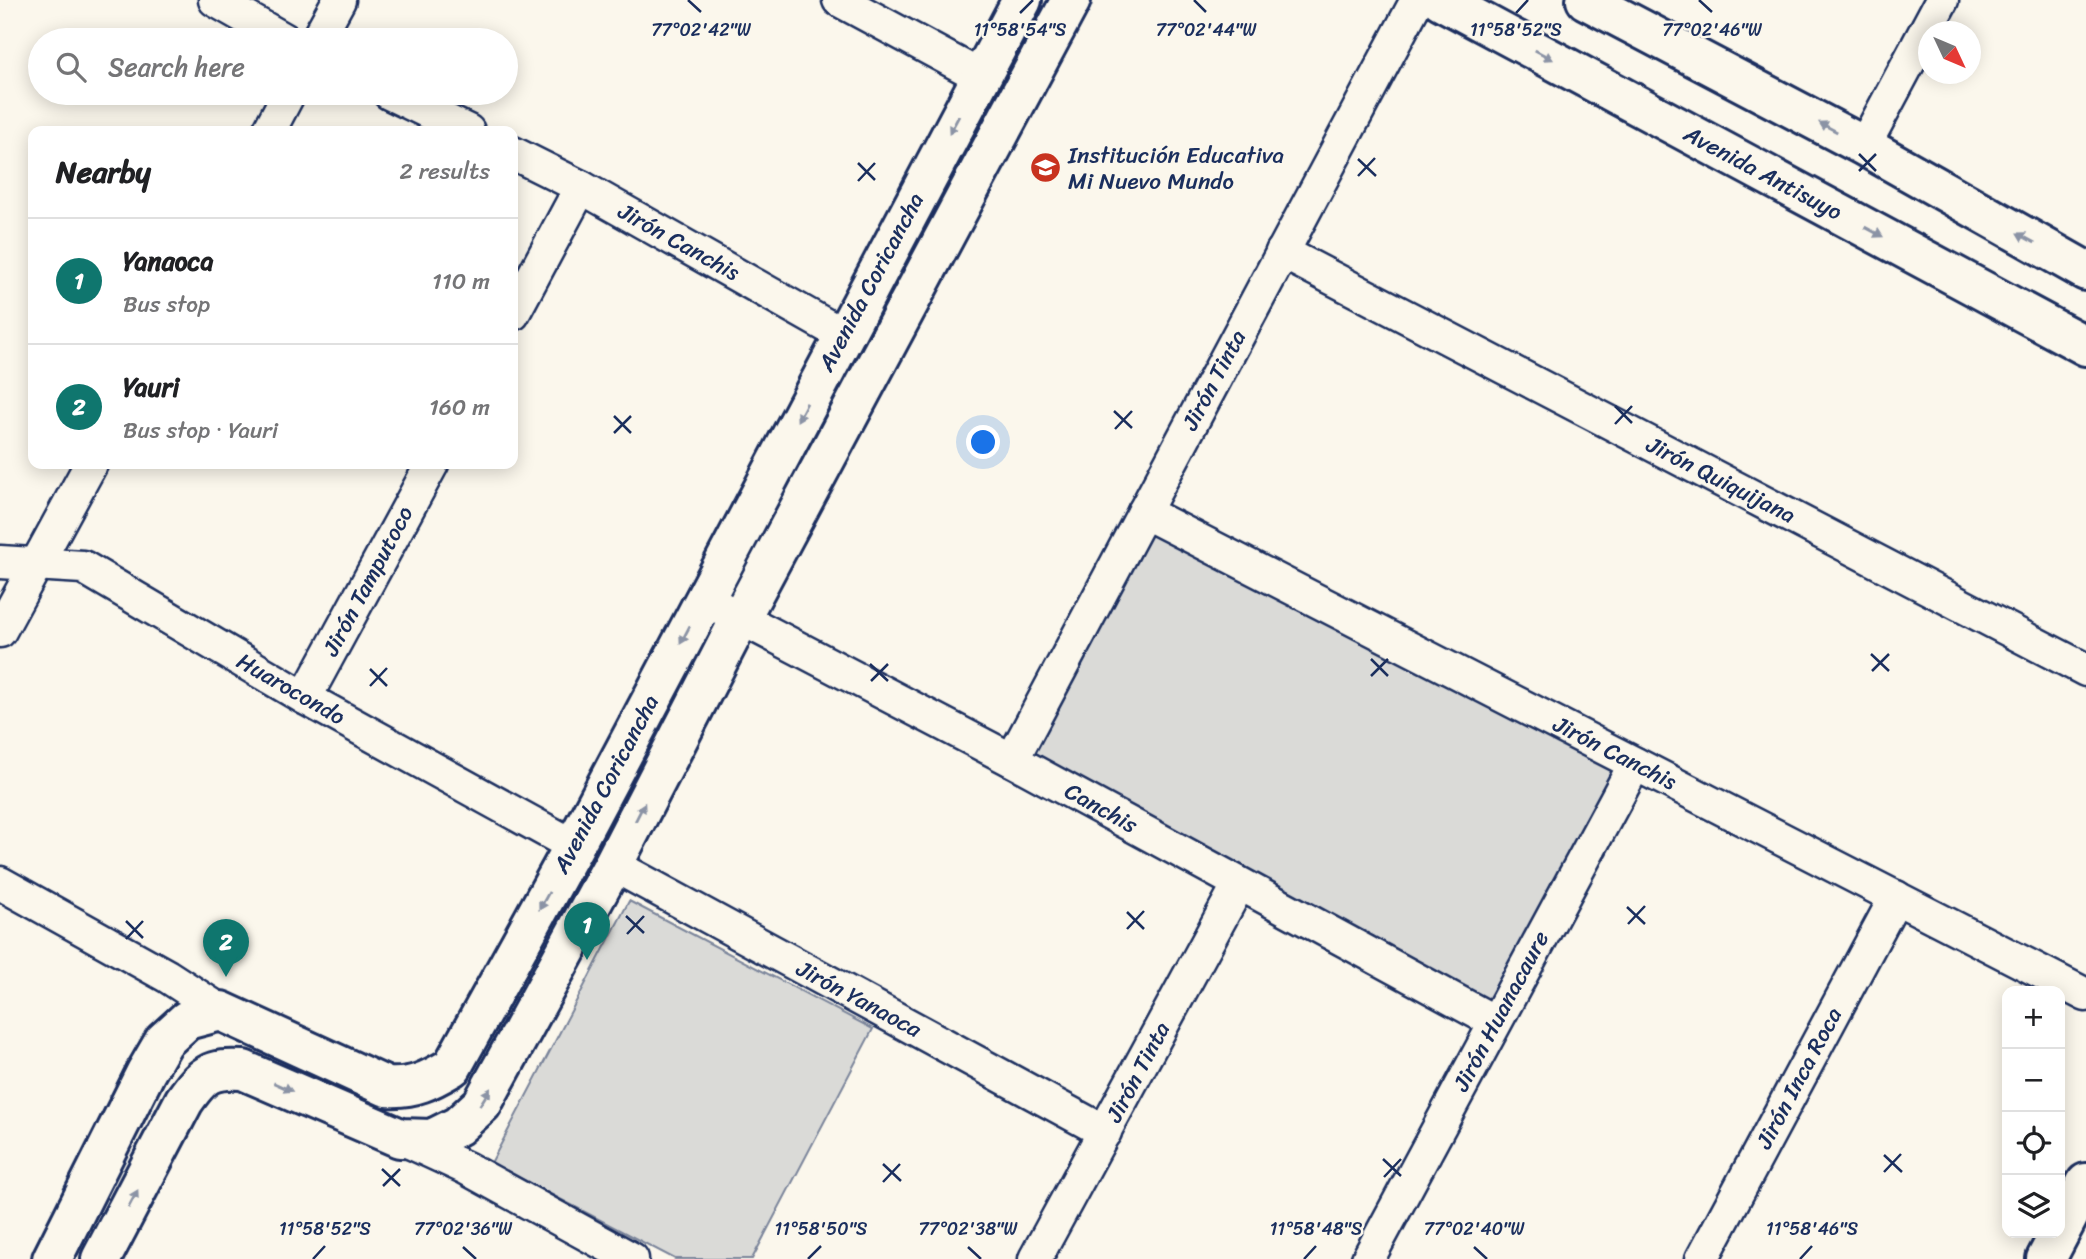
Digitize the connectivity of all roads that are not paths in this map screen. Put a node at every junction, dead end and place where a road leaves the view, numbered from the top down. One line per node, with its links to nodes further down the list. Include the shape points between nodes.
1 (215, 0): 10 (street)
2 (339, 0): 11 (street)
3 (839, 0): 12 (street)
4 (1022, 0): 12 (street, Avenida Coricancha)
5 (1071, 0): 31 (street, Avenida Coricancha)
6 (1418, 0): 20 (street, Jirón Tinta)
7 (1441, 0): 24 (street, Avenida Antisuyo, one-way to 24)
8 (1586, 0): 17 (street, one-way to 8)
9 (1942, 0): 17 (street)
10 (264, 28)
11 (324, 28)
12 (980, 76): 23 (street, Avenida Coricancha, one-way to 23)
13 (282, 105): 15 (street)
14 (413, 105): 16 (street)
15 (271, 126)
16 (457, 126)
17 (1864, 146): 21 (street, one-way to 17)
18 (518, 155): 19 (street, Jirón Canchis)
19 (582, 187): 22 (street); 23 (street, Jirón Canchis)
20 (1282, 252): 27 (street, Jirón Tinta); 33 (street, Jirón Quiquijana)
21 (2086, 271)
22 (518, 305)
23 (843, 335): 30 (street, Avenida Coricancha, one-way to 30)
24 (2086, 346)
25 (88, 469): 29 (street)
26 (429, 469): 34 (street, Jirón Tamputoco)
27 (1144, 512): 35 (street, Jirón Tinta); 36 (street, Jirón Canchis)
28 (0, 562): 29 (street, Huarocondo)
29 (38, 564): 32 (street); 34 (street, Huarocondo, via 83,567)
30 (704, 599): 31 (street, Canchis); 37 (street, Avenida Coricancha, one-way to 37)
31 (740, 619): 35 (street, Canchis); 38 (street, Avenida Coricancha, one-way to 31)
32 (0, 631)
33 (2086, 670)
34 (305, 698): 37 (street, Huarocondo)
35 (1012, 760): 40 (street, Canchis)
36 (1634, 764): 41 (street, Jirón Canchis); 44 (street, Jirón Huanacaure)
37 (574, 846): 43 (street, Avenida Coricancha, one-way to 43, via 452,1067 428,1081 407,1088 387,1087)
38 (612, 865): 45 (street, Jirón Yanaoca); 46 (street, Avenida Coricancha, one-way to 38, via 432,1139 458,1126 482,1104)
39 (0, 883): 43 (street)
40 (1239, 884): 44 (street, Canchis); 45 (street, Jirón Tinta)
41 (1896, 897): 42 (street, Jirón Canchis); 53 (street, Jirón Inca Roca)
42 (2086, 995)
43 (221, 1011): 48 (street, via 187,1020 164,1041)
44 (1495, 1022): 52 (street, Jirón Huanacaure)
45 (1105, 1132): 51 (street, Jirón Tinta)
46 (400, 1138): 49 (street, Avenida Coricancha, one-way to 46, via 184,1101 198,1080 217,1069 243,1070); 50 (street, via 466,1168)
47 (2086, 1183): 54 (street)
48 (52, 1259)
49 (101, 1259)
50 (632, 1259)
51 (1035, 1259)
52 (1368, 1259)
53 (1702, 1259)
54 (2046, 1259)

